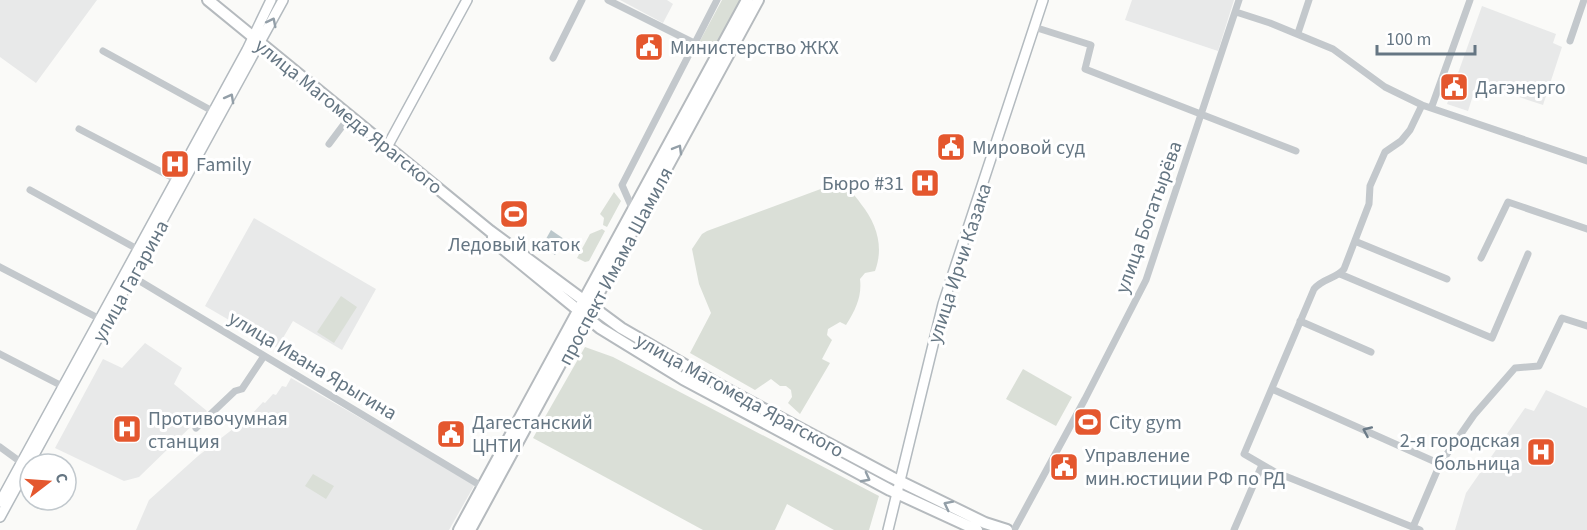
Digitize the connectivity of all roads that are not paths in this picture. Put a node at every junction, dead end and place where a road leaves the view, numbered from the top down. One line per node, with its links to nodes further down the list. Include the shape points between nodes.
1 (208, 0): 18 (main road, улица Магомеда Ярагского)
2 (271, 0): 18 (main road)
3 (283, 0): 18 (main road, one-way to 3)
4 (468, 0): 30 (main road)
5 (582, 0): 22 (street)
6 (608, 0): 20 (street)
7 (717, 0): 20 (street)
8 (747, 0): 35 (main road, проспект Имама Шамиля)
9 (758, 0): 45 (main road, проспект Имама Шамиля, one-way to 9)
10 (1043, 0): 16 (main road, улица Ирчи Казака)
11 (1239, 0): 15 (street, улица Богатырёва)
12 (1309, 0): 17 (street)
13 (1470, 0): 24 (street)
14 (1584, 0): 19 (street)
15 (1236, 12): 17 (street); 26 (street, улица Богатырёва)
16 (1034, 27): 26 (street, via 1091,45 1085,69); 62 (main road, улица Ирчи Казака, via 943,304 910,429)
17 (1298, 33): 23 (street, via 1333,49 1385,87)
18 (257, 41): 25 (main road, улица Гагарина); 27 (main road, улица Магомеда Ярагского)
19 (1570, 41)
20 (694, 44): 35 (street, via 622,185)
21 (103, 51): 25 (street)
22 (553, 57)
23 (1422, 105): 24 (street); 37 (street, via 1410,130 1385,152 1370,186 1369,204)
24 (1432, 106): 32 (street)
25 (217, 113): 33 (main road, улица Гагарина); 43 (main road, улица Гагарина)
26 (1202, 114): 31 (street); 71 (street, улица Богатырёва, via 1146,280)
27 (350, 116): 29 (street); 30 (main road, улица Магомеда Ярагского)
28 (79, 129): 33 (street)
29 (328, 144)
30 (387, 147): 45 (main road, улица Магомеда Ярагского)
31 (1296, 150)
32 (1587, 161)
33 (177, 180): 38 (main road, улица Гагарина)
34 (30, 190): 38 (street)
35 (633, 210): 45 (main road, проспект Имама Шамиля)
36 (1587, 229): 40 (street, via 1513,202 1505,204)
37 (1357, 242): 42 (street); 44 (street)
38 (139, 250): 43 (main road, улица Гагарина)
39 (1528, 254): 42 (street, via 1492,338)
40 (1481, 258)
41 (0, 267): 46 (street)
42 (1340, 274): 47 (street, via 1320,281)
43 (129, 275): 46 (main road, улица Гагарина); 51 (street, улица Ивана Ярыгина); 64 (main road, улица Гагарина)
44 (1447, 279)
45 (585, 309): 61 (main road, проспект Имама Шамиля); 62 (main road, улица Магомеда Ярагского, via 683,379); 67 (main road, проспект Имама Шамиля)
46 (100, 319): 52 (main road, улица Гагарина)
47 (1300, 321): 49 (street); 53 (street)
48 (1587, 326): 58 (street, via 1565,318 1560,320 1539,366 1515,368 1474,415)
49 (1371, 352)
50 (0, 354): 52 (street)
51 (264, 356): 54 (street, via 242,389 234,391); 61 (street, улица Ивана Ярыгина)
52 (64, 387): 56 (main road, улица Гагарина)
53 (1272, 389): 58 (street, one-way to 53); 59 (street, via 1244,449 1247,458)
54 (196, 428)
55 (0, 447): 57 (street)
56 (28, 452)
57 (18, 460)
58 (1440, 464): 65 (street)
59 (1262, 465): 65 (street); 72 (street)
60 (18, 470): 63 (main road, улица Гагарина)
61 (483, 487): 66 (main road, проспект Имама Шамиля)
62 (899, 488): 68 (main road, улица Ирчи Казака); 69 (main road, улица Магомеда Ярагского); 70 (main road, улица Магомеда Ярагского, one-way to 62)
63 (0, 502)
64 (0, 517)
65 (1417, 528)
66 (459, 530)
67 (470, 530)
68 (888, 530)
69 (977, 530)
70 (1007, 530)
71 (1014, 530)
72 (1234, 530)

